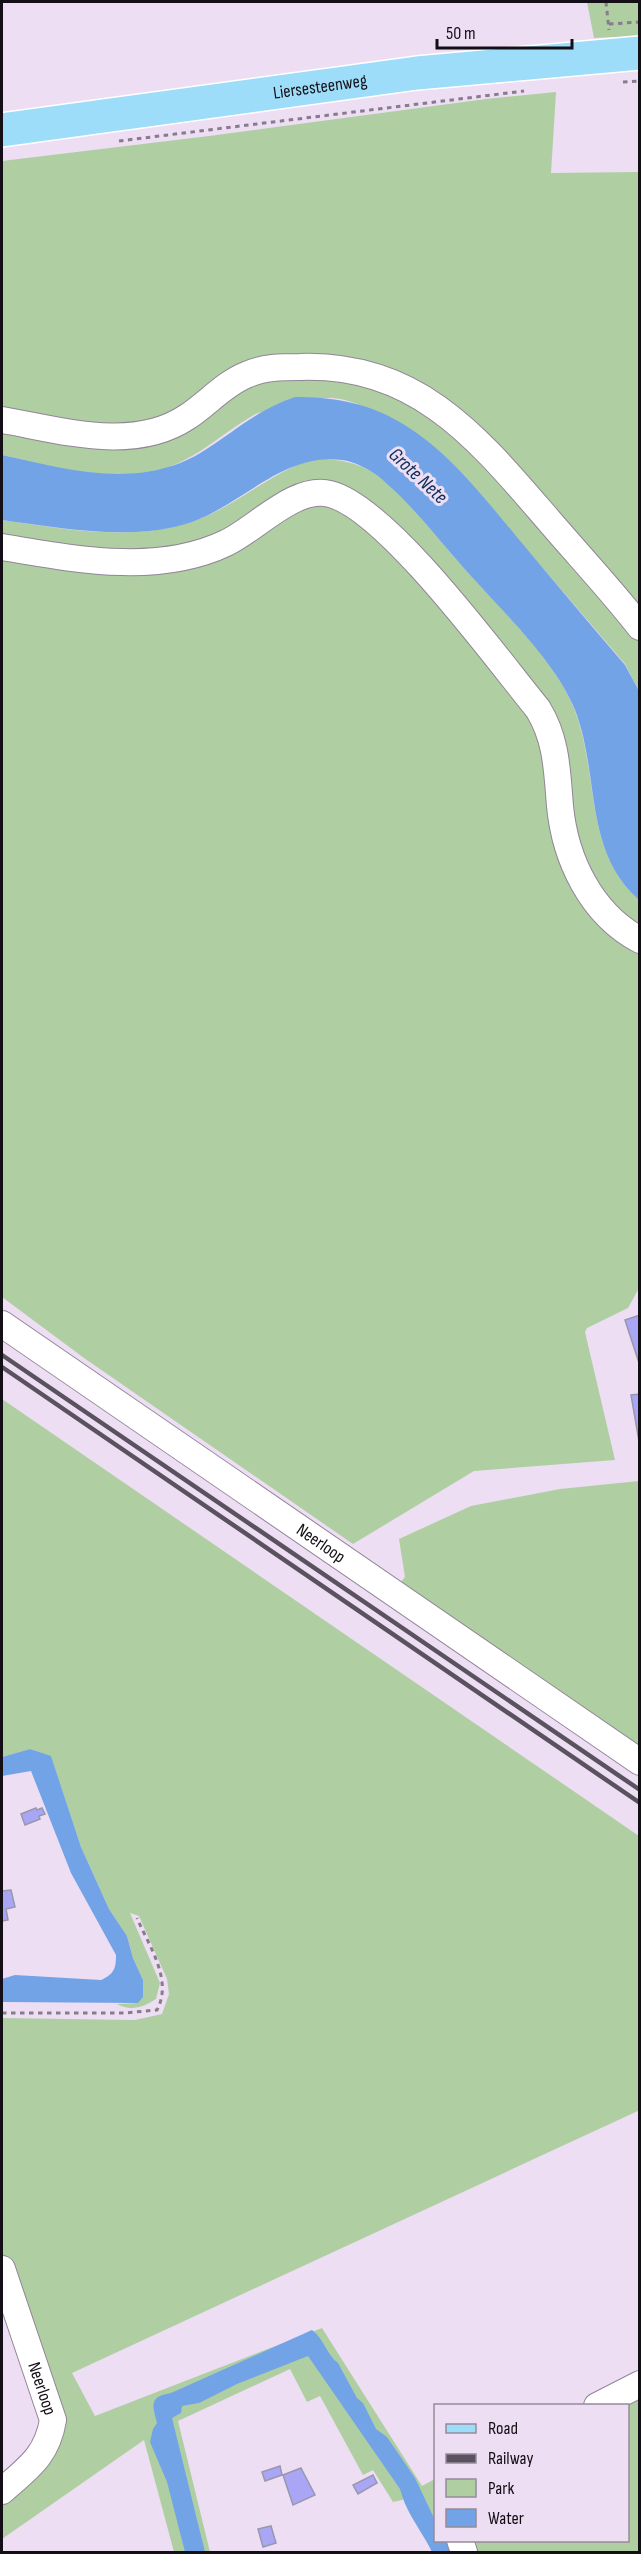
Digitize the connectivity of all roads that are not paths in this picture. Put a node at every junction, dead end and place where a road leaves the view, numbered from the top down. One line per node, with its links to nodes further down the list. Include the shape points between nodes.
1 (639, 53): 2 (main road, Liersesteenweg, via 417,73)
2 (2, 130)
3 (2, 420): 5 (street, via 123,437 168,428 231,384 265,369 314,366 380,376 412,392 465,429 507,472)
4 (2, 547): 6 (street, via 110,561 168,560 227,543 300,497 316,492 346,500 404,549 538,709 556,755 564,832 578,874 609,916)
5 (639, 627)
6 (639, 940)
7 (2, 1324): 8 (street, Neerloop)
8 (639, 1762)
9 (2, 2269): 12 (street, Neerloop, via 53,2420 50,2438 36,2461)
10 (639, 2384): 11 (street)
11 (601, 2404)
12 (2, 2491)

